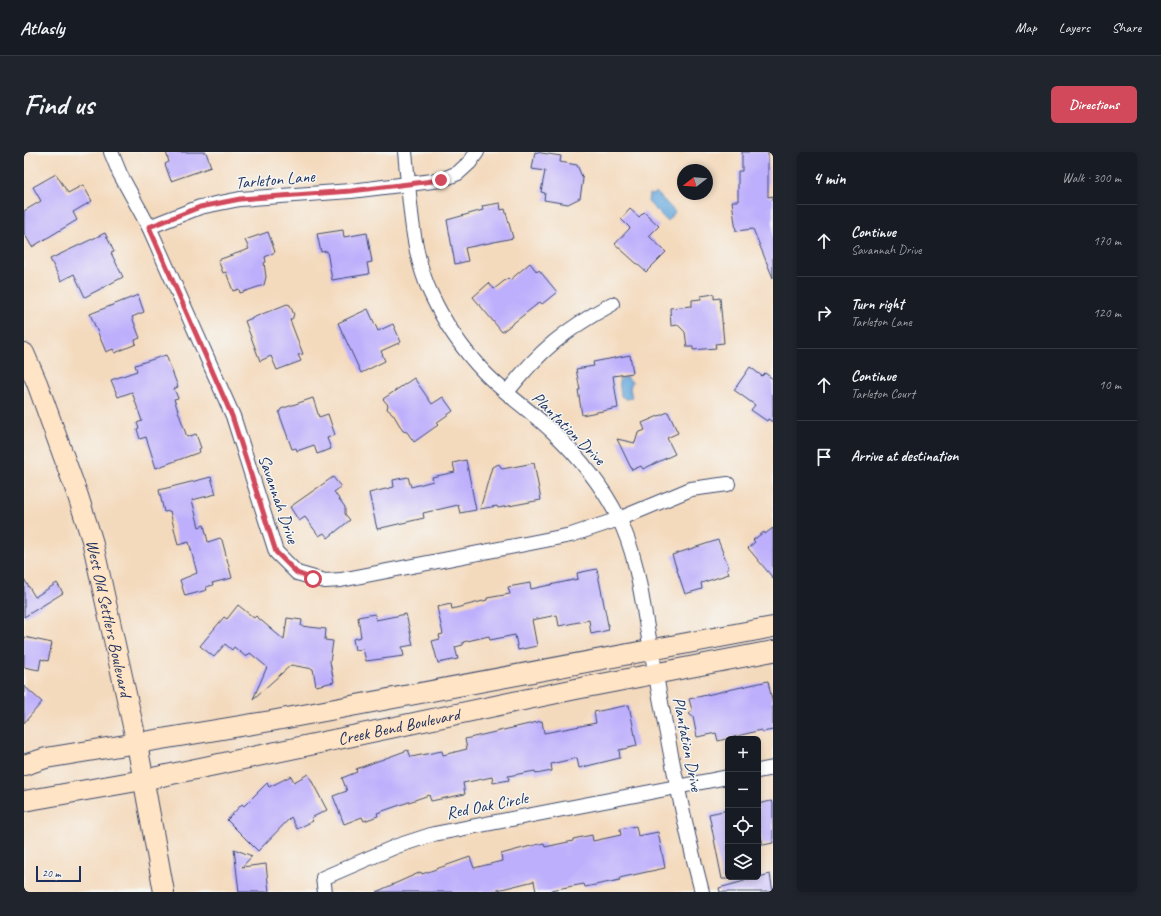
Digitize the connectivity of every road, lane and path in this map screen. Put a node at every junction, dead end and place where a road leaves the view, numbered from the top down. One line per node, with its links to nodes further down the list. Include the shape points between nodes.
1 (111, 152): 5 (street, Savannah Drive)
2 (405, 152): 4 (street, Plantation Drive)
3 (477, 152): 4 (street, Tarleton Lane, via 458,173 448,178)
4 (408, 184): 5 (street, Tarleton Lane, via 240,199 200,207); 8 (street, Plantation Drive, via 416,244 430,293 467,352 485,373)
5 (149, 227): 10 (street, Savannah Drive, via 232,416 276,552 297,573 325,581 341,580 571,535)
6 (612, 304): 8 (street, via 580,321 560,336 540,353)
7 (24, 353): 15 (street, West Old Settlers Boulevard, via 92,540)
8 (507, 392): 10 (street, Plantation Drive, via 584,464 607,496)
9 (728, 484): 10 (street, Savannah Drive, via 692,489)
10 (619, 519): 12 (street, Plantation Drive, via 636,566)
11 (773, 627): 12 (street, Creek Bend Boulevard)
12 (651, 651): 14 (street, Plantation Drive); 15 (street, Creek Bend Boulevard)
13 (773, 651): 14 (street, Creek Bend Boulevard)
14 (656, 673): 20 (street, Creek Bend Boulevard); 21 (street, Plantation Drive)
15 (137, 744): 16 (street, Creek Bend Boulevard, via 46,758); 20 (street, West Old Settlers Boulevard)
16 (24, 764)
17 (773, 768): 18 (street)
18 (761, 770)
19 (725, 778): 21 (street)
20 (144, 780): 22 (street, Creek Bend Boulevard); 23 (street, West Old Settlers Boulevard)
21 (678, 786): 24 (street, Red Oak Circle, via 434,834 397,846 323,878); 25 (street, Plantation Drive)
22 (24, 801)
23 (164, 892)
24 (325, 892)
25 (702, 892)

